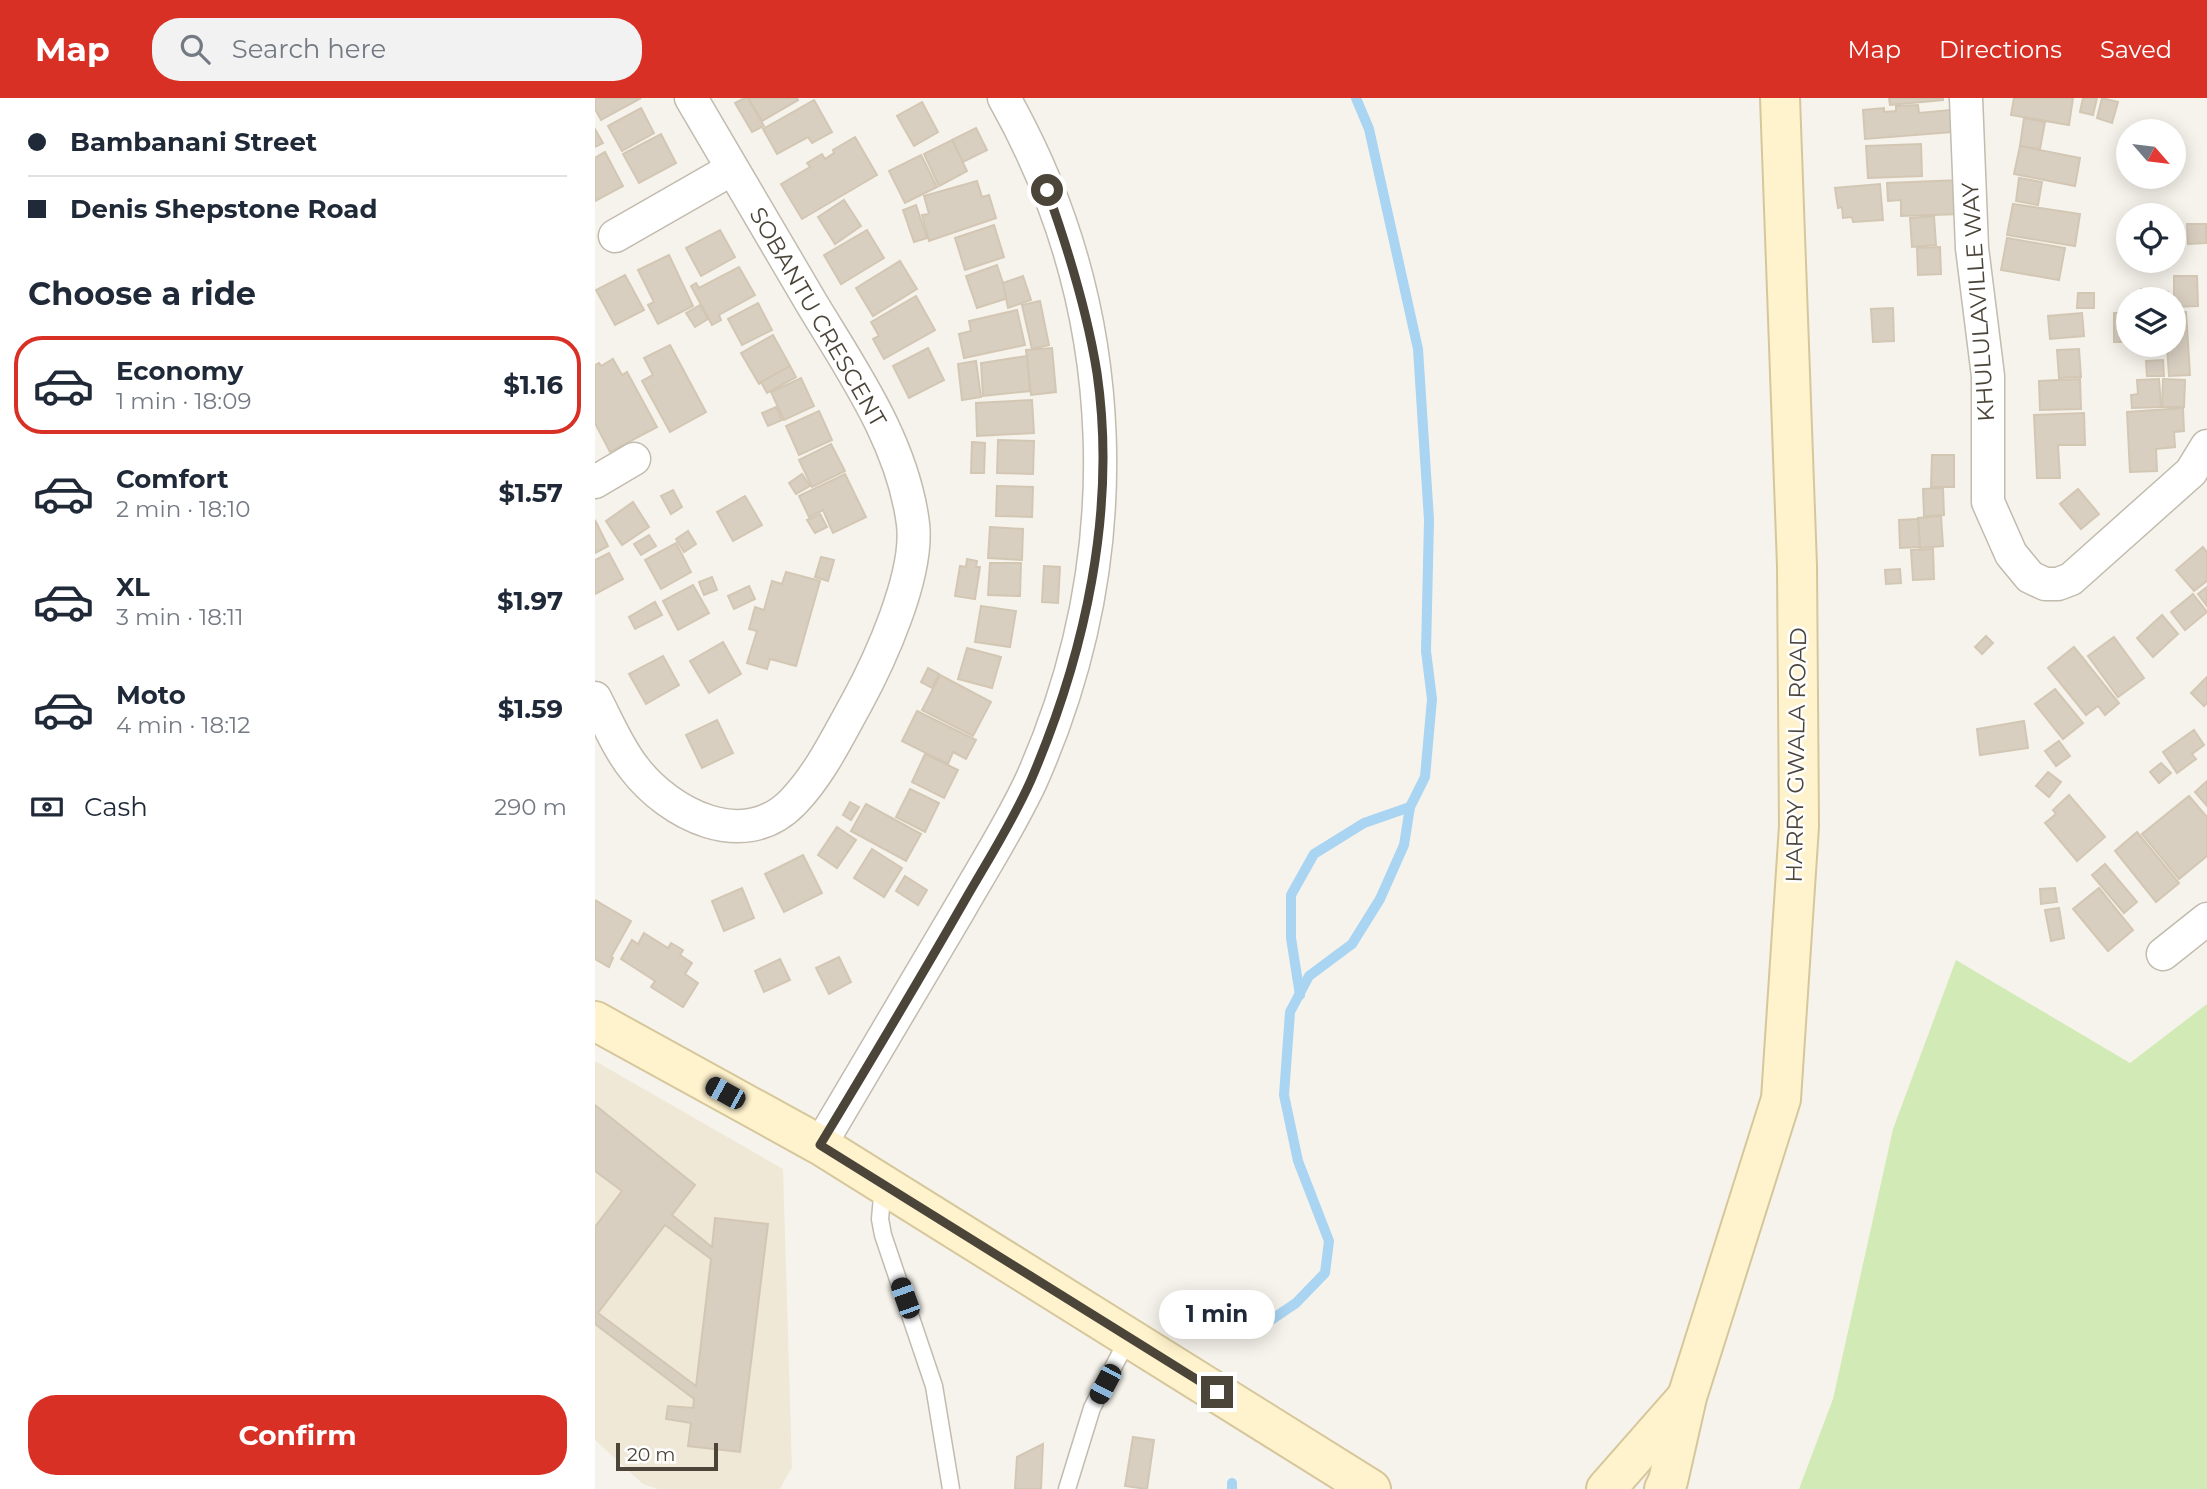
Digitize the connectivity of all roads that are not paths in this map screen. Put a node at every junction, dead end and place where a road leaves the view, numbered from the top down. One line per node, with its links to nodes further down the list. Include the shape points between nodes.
1 (691, 98): 5 (street, SOBANTU CRESCENT)
2 (1004, 98): 14 (street, via 1068,250 1097,374 1102,447 1100,527 1091,580 1055,721 1030,783)
3 (1780, 98): 17 (main road, HARRY GWALA ROAD, via 1797,566 1799,812 1781,1099)
4 (1966, 98): 7 (street, KHULULAVILLE WAY, via 1972,248 1988,376 1988,502 2011,554 2030,578 2045,584 2071,579 2191,472)
5 (732, 169): 6 (street); 10 (street, SOBANTU CRESCENT, via 874,408 904,479 913,527 908,572 874,671 824,763 792,804 762,821 737,827 682,812 655,792 632,766)
6 (615, 236)
7 (2207, 446)
8 (634, 459): 9 (street)
9 (595, 482)
10 (595, 698)
11 (2207, 919): 12 (street)
12 (2163, 954)
13 (595, 1021): 14 (main road)
14 (820, 1145): 15 (main road)
15 (883, 1186): 16 (main road); 19 (lane, via 883,1235 934,1386)
16 (1129, 1337): 20 (lane, via 1092,1408); 21 (main road)
17 (1688, 1396): 18 (main road, HARRY GWALA ROAD); 22 (main road, HARRY GWALA ROAD)
18 (1666, 1486)
19 (951, 1489)
20 (1067, 1489)
21 (1371, 1489)
22 (1607, 1489)

